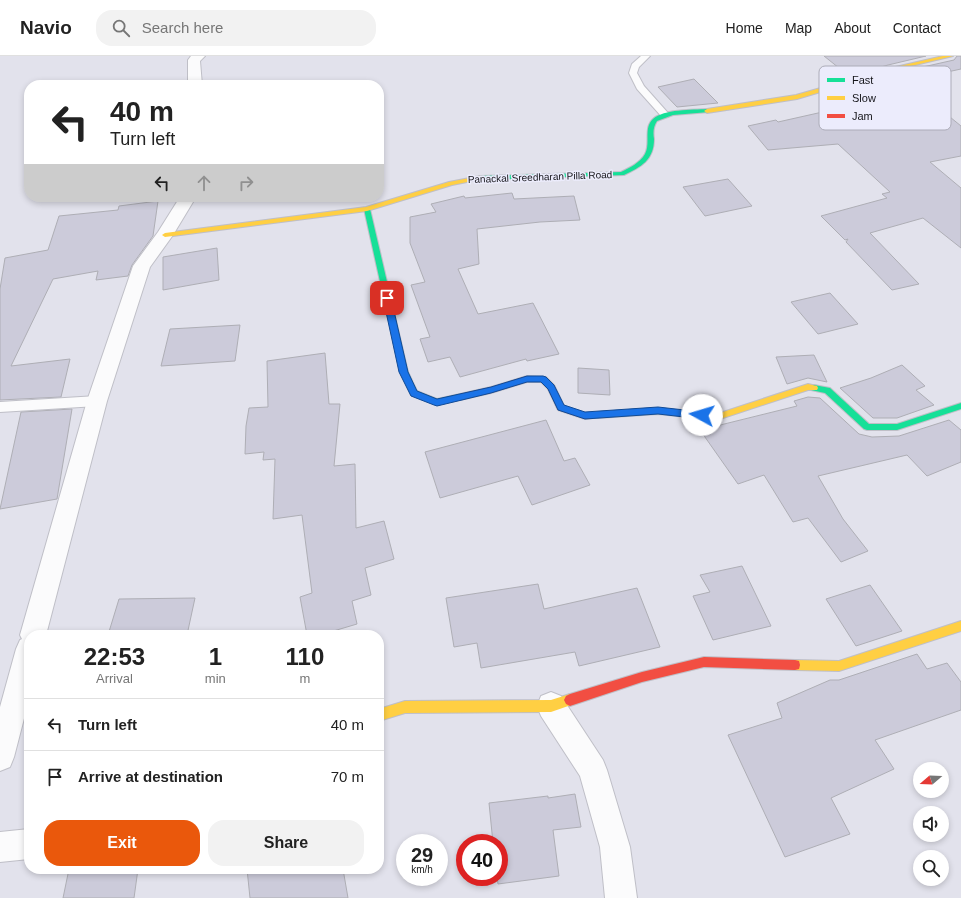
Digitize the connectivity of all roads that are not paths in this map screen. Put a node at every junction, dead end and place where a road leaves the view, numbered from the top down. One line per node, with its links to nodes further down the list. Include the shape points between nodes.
1 (199, 56): 5 (street, via 194,60)
2 (646, 56): 7 (lane, via 635,66 633,74 640,87)
3 (950, 56): 4 (street)
4 (906, 66)
5 (196, 80)
6 (819, 91): 7 (street, via 740,107)
7 (665, 115): 9 (street, Panackal Sreedharan Pilla Road, via 654,121 649,154 627,173 477,178 451,183)
8 (185, 202): 10 (street)
9 (368, 209): 10 (street, Panackal Sreedharan Pilla Road); 12 (street, via 404,372 414,393 437,402 527,379 543,379 551,388 561,408 585,416 658,411 717,417 808,387 827,390 867,427 897,427)
10 (165, 235): 11 (street, via 142,266)
11 (97, 401): 13 (lane); 15 (street)
12 (961, 406)
13 (0, 407)
14 (961, 626): 17 (street, via 839,666 704,662 642,677)
15 (34, 630)
16 (24, 666): 19 (street)
17 (551, 706): 18 (street, via 405,707); 22 (street, via 593,770 615,847)
18 (384, 713)
19 (2, 741)
20 (24, 845): 21 (street)
21 (0, 847)
22 (620, 898)

